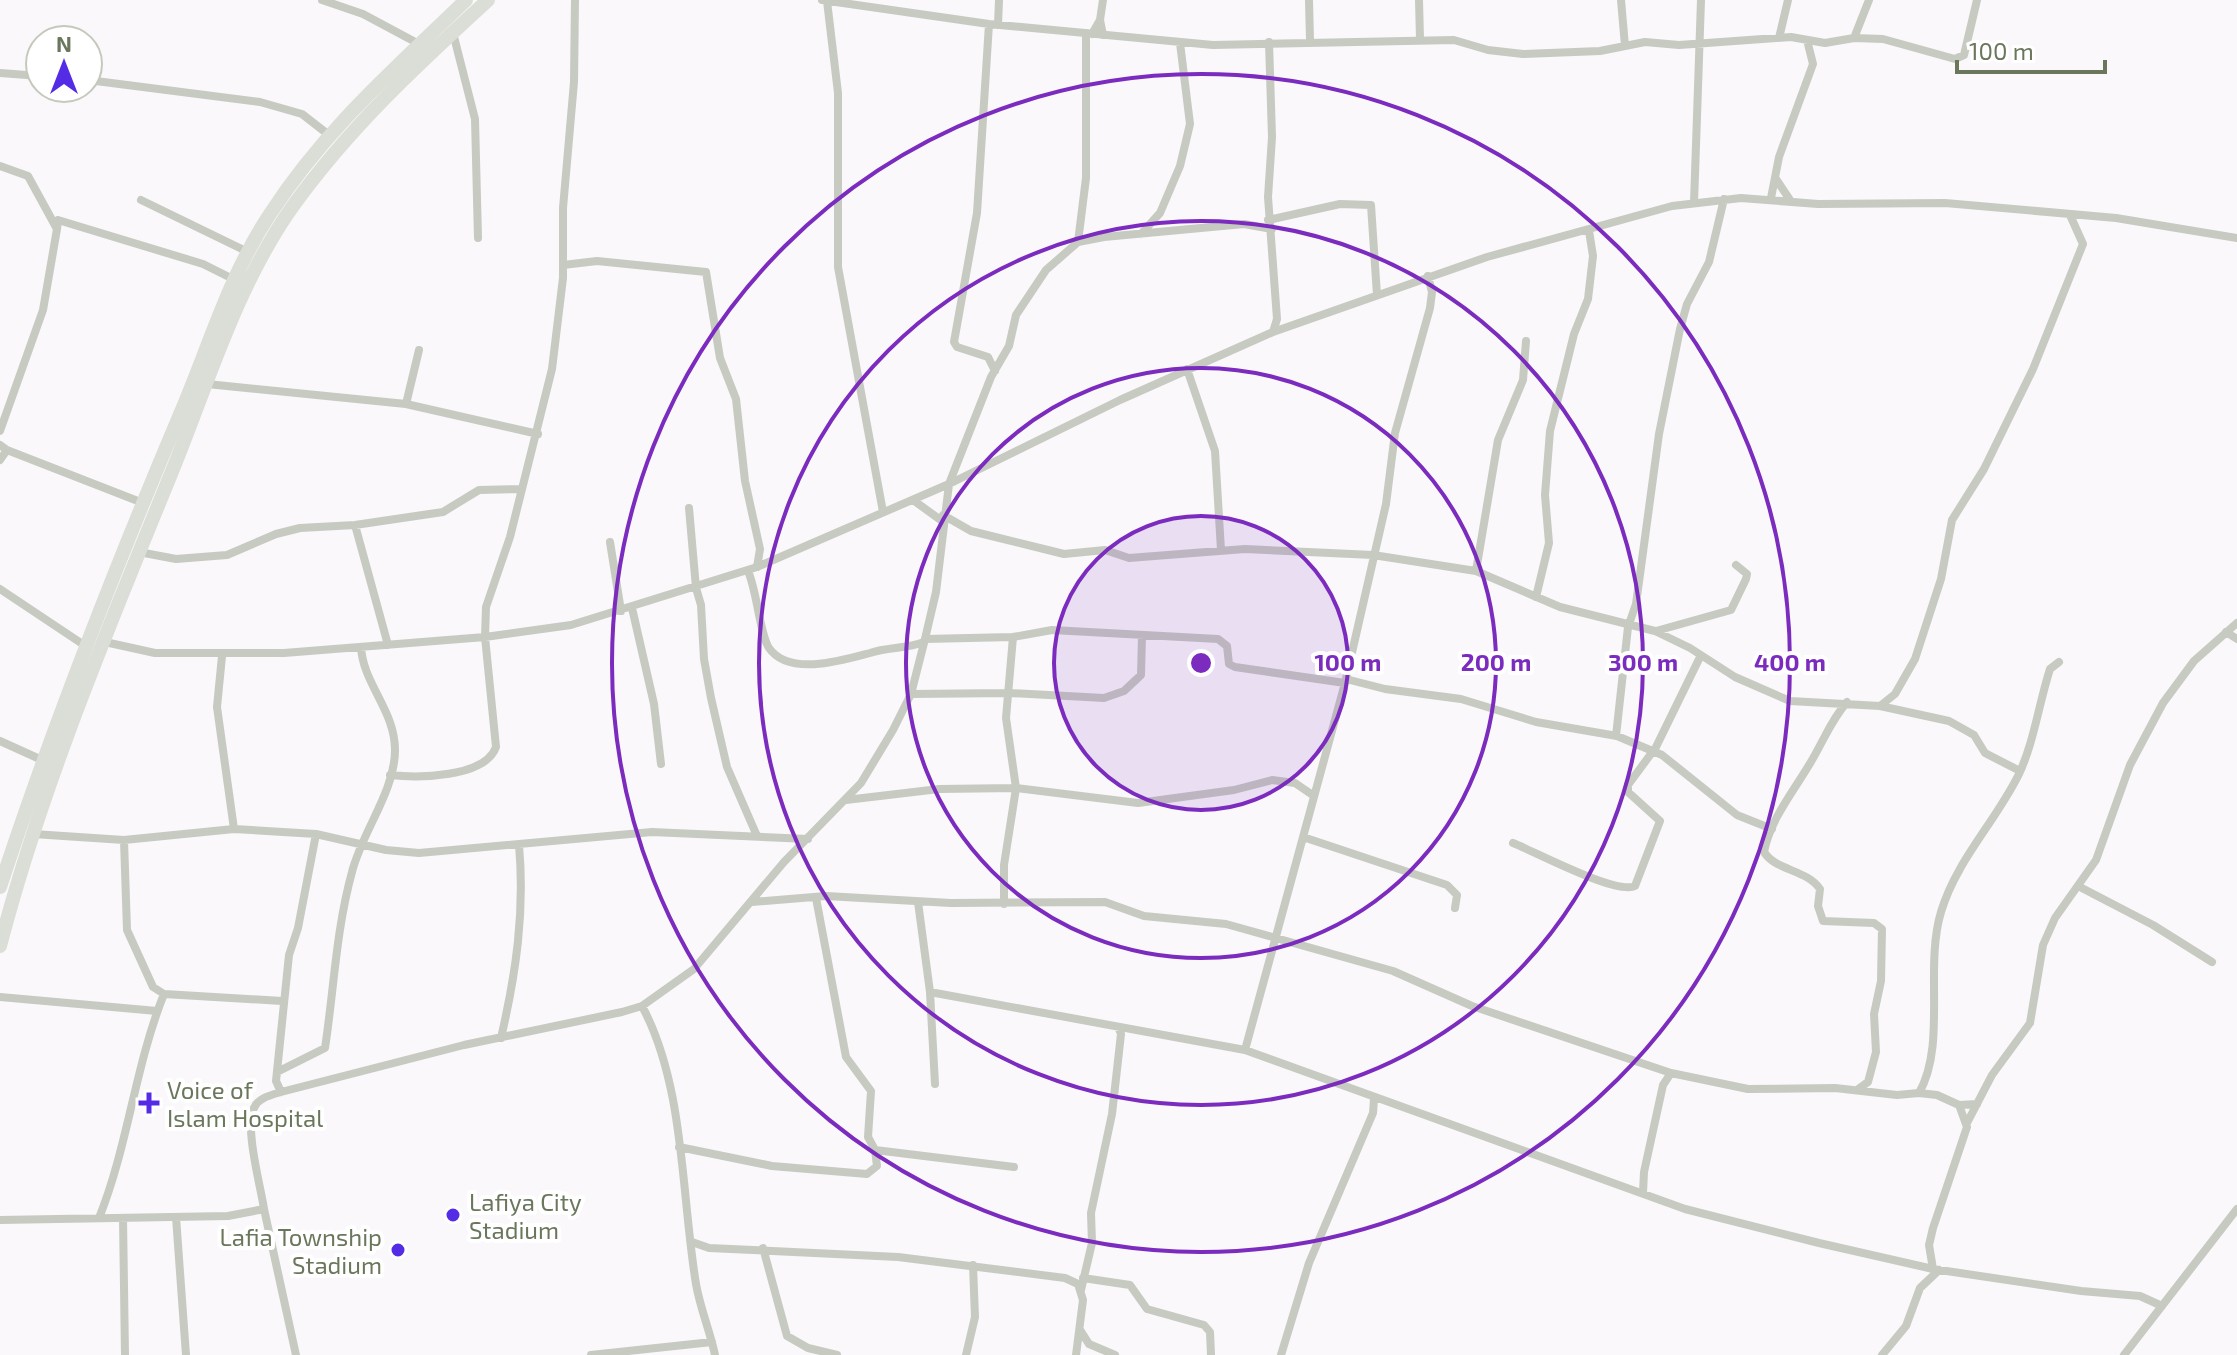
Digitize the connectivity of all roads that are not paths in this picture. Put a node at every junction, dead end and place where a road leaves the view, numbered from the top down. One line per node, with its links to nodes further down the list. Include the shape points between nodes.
1 (322, 0): 28 (street, via 363,14)
2 (466, 0): 28 (highway)
3 (488, 0): 17 (highway)
4 (575, 0): 56 (street)
5 (825, 0): 16 (street); 78 (street, via 838,93 838,267)
6 (999, 0): 16 (street)
7 (1103, 0): 15 (street)
8 (1309, 0): 23 (street)
9 (1419, 0): 22 (street)
10 (1621, 0): 30 (street)
11 (1701, 0): 29 (street)
12 (1788, 0): 20 (street)
13 (1869, 0): 21 (street)
14 (1977, 0): 21 (street, via 1959,58 1941,58 1883,39)
15 (1100, 20): 18 (street); 19 (street)
16 (994, 24): 18 (street); 66 (street, via 977,213 954,342 988,357)
17 (453, 32): 52 (street, via 475,119); 67 (highway, via 366,114 292,208 254,272)
18 (1089, 33): 19 (street); 54 (street, via 1086,178)
19 (1103, 35): 26 (street)
20 (1779, 38): 24 (street); 29 (street)
21 (1854, 38): 27 (street)
22 (1420, 39): 23 (street); 30 (street, via 1454,40 1512,54)
23 (1310, 40): 25 (street)
24 (1807, 40): 27 (street); 31 (street)
25 (1269, 42): 26 (street); 45 (street)
26 (1180, 43): 43 (street, via 1191,116 1180,166)
27 (1825, 43): 31 (street)
28 (419, 44): 35 (highway)
29 (1701, 44): 30 (street); 42 (street)
30 (1625, 46)
31 (1813, 57): 37 (street)
32 (0, 73): 33 (street)
33 (24, 75)
34 (104, 82): 35 (street, via 260,102 302,114)
35 (329, 135): 55 (highway)
36 (0, 166): 47 (street, via 28,176)
37 (1776, 179): 38 (street); 41 (street)
38 (1771, 198): 39 (street); 41 (street)
39 (1724, 199): 42 (street); 96 (street, via 1709,262 1680,329)
40 (141, 200): 55 (street)
41 (1790, 200): 44 (street, via 1945,203)
42 (1694, 203): 49 (street)
43 (1160, 213): 50 (street); 51 (street)
44 (2070, 215): 53 (street); 118 (street, via 2083,244 2050,331 1984,469 1952,520 1945,566 1915,659 1895,694)
45 (1270, 218): 46 (street); 48 (street); 59 (street, via 1340,204 1371,205)
46 (1261, 224): 48 (street); 50 (street)
47 (57, 229): 58 (street, via 58,220 203,264); 69 (street, via 43,310)
48 (1272, 229): 60 (street)
49 (1589, 231): 57 (street); 92 (street, via 1593,256 1588,299 1550,431 1545,495 1549,543)
50 (1168, 232): 51 (street)
51 (1141, 234): 54 (street)
52 (478, 238)
53 (2237, 238)
54 (1078, 242): 66 (street, via 1046,270 1018,310 1009,346)
55 (248, 252): 58 (highway)
56 (563, 265): 70 (street, via 554,356); 82 (street, via 597,261 706,272 720,358 736,399 745,481)
57 (1428, 276): 59 (street); 85 (street, via 1430,308 1395,433)
58 (233, 279): 76 (highway)
59 (1377, 295): 61 (street)
60 (1277, 319): 61 (street); 62 (street)
61 (1290, 327): 62 (street)
62 (1273, 332): 65 (street)
63 (1526, 341): 89 (street, via 1523,380 1498,440)
64 (419, 350): 68 (street)
65 (1187, 369): 73 (street); 83 (street, via 1215,451)
66 (995, 371): 73 (street)
67 (207, 384): 68 (street); 84 (highway)
68 (406, 404): 70 (street)
69 (0, 431)
70 (538, 434): 74 (street)
71 (4, 448): 72 (street); 76 (street)
72 (0, 460)
73 (949, 484): 75 (street); 79 (street)
74 (522, 489): 80 (street, via 479,490 443,512); 100 (street, via 486,607)
75 (913, 500): 78 (street); 79 (street)
76 (143, 503): 106 (highway)
77 (689, 508): 90 (street)
78 (883, 512): 86 (street)
79 (942, 518): 83 (street, via 971,531 1064,554 1105,550 1129,558); 103 (street, via 936,592)
80 (355, 525): 84 (street, via 300,528 227,555 194,560); 105 (street)
81 (610, 542): 94 (street)
82 (760, 549): 86 (street); 88 (street)
83 (1221, 550): 85 (street)
84 (139, 552): 104 (highway)
85 (1373, 555): 89 (street); 113 (street)
86 (777, 559): 88 (street)
87 (1736, 565): 97 (street, via 1747,574 1731,610)
88 (752, 569): 90 (street); 108 (street, via 768,646 780,657 829,663)
89 (1476, 571): 92 (street)
90 (696, 588): 93 (street); 138 (street, via 704,659 727,767)
91 (0, 589): 106 (street)
92 (1536, 597): 96 (street)
93 (632, 608): 94 (street); 126 (street, via 654,704)
94 (621, 611): 100 (street, via 571,625)
95 (2237, 623): 98 (street)
96 (1628, 627): 97 (street); 120 (street)
97 (1655, 631): 109 (street)
98 (2226, 632): 102 (street); 145 (street, via 2194,661 2163,703 2130,765 2101,850)
99 (1142, 636): 101 (street, via 1052,630); 113 (street, via 1218,639 1227,646 1229,664 1235,667); 114 (street, via 1141,675 1124,691 1104,698)
100 (485, 637): 105 (street); 128 (street, via 493,753 486,761 451,773)
101 (1013, 637): 103 (street); 114 (street)
102 (2237, 639)
103 (925, 640): 108 (street); 111 (street)
104 (105, 642): 110 (street, via 155,653); 136 (highway)
105 (388, 645): 107 (street)
106 (87, 647): 125 (highway)
107 (361, 647): 110 (street); 128 (street, via 362,661 391,720 396,753)
108 (903, 650): 111 (street)
109 (1701, 655): 116 (street, via 1790,701); 122 (street)
110 (222, 656): 134 (street, via 217,707)
111 (920, 661): 115 (street)
112 (2059, 662): 127 (street, via 2050,669)
113 (1346, 681): 120 (street, via 1461,699 1536,722); 129 (street)
114 (1009, 693): 115 (street); 131 (street, via 1006,718)
115 (911, 694): 133 (street)
116 (1824, 702): 117 (street); 119 (street)
117 (1847, 702): 118 (street); 119 (street)
118 (1880, 706): 127 (street, via 1949,721 1974,735 1985,753)
119 (1832, 719): 135 (street)
120 (1616, 736): 123 (street)
121 (0, 741): 125 (street)
122 (1658, 742): 123 (street); 124 (street)
123 (1652, 752): 124 (street); 143 (street, via 1628,785 1628,792 1660,821 1632,888 1588,876)
124 (1662, 755): 135 (street, via 1737,815)
125 (42, 760): 146 (highway)
126 (661, 764)
127 (2020, 771): 170 (street, via 1941,911 1932,969 1931,1042)
128 (390, 775): 142 (street)
129 (1318, 783): 130 (street); 132 (street)
130 (1306, 787): 131 (street, via 1272,780 1138,803); 132 (street)
131 (1016, 788): 133 (street, via 939,789); 150 (street, via 1004,865)
132 (1314, 796): 139 (street)
133 (846, 800): 140 (street)
134 (234, 829): 137 (street); 141 (street)
135 (1772, 829): 167 (street, via 1765,855 1813,880 1820,889 1823,921 1874,923 1882,929 1876,1052)
136 (32, 834): 141 (street); 153 (highway)
137 (316, 834): 142 (street); 158 (street)
138 (757, 836): 140 (street); 144 (street, via 652,832)
139 (1303, 837): 151 (street, via 1447,885 1457,895); 152 (street)
140 (808, 839): 148 (street)
141 (124, 840): 156 (street, via 127,930 153,987)
142 (362, 843): 144 (street, via 419,853); 165 (street, via 336,944 325,1048)
143 (1513, 843)
144 (519, 845): 162 (street, via 522,908)
145 (2078, 886): 154 (street); 175 (street, via 2055,918 2039,955 2030,1023)
146 (0, 887)
147 (816, 898): 148 (street); 149 (street); 179 (street, via 846,1057 871,1091 868,1137)
148 (752, 902): 159 (street, via 694,969)
149 (918, 902): 150 (street); 155 (street)
150 (1004, 904): 152 (street, via 1105,902 1144,916 1204,919)
151 (1455, 908)
152 (1274, 937): 163 (street); 164 (street, via 1393,971 1472,1006)
153 (0, 946)
154 (2212, 962)
155 (930, 992): 161 (street); 168 (street)
156 (164, 994): 158 (street); 160 (street)
157 (0, 997): 160 (street)
158 (282, 1001): 165 (street)
159 (642, 1006): 162 (street); 178 (street, via 658,1035)
160 (157, 1011): 185 (street)
161 (1123, 1030): 163 (street); 194 (street)
162 (501, 1038): 172 (street)
163 (1245, 1050): 174 (street)
164 (1658, 1069): 166 (street); 169 (street)
165 (277, 1072): 172 (street)
166 (1671, 1073): 169 (street); 171 (street, via 1748,1089)
167 (1868, 1082): 171 (street); 173 (street)
168 (935, 1084)
169 (1663, 1085): 181 (street)
170 (1921, 1088): 173 (street); 176 (street)
171 (1857, 1090): 173 (street)
172 (281, 1092): 182 (street, via 260,1100 251,1115)
173 (1871, 1092)
174 (1374, 1099): 181 (street); 212 (street, via 1373,1113 1309,1263)
175 (1977, 1104): 176 (street); 177 (street)
176 (1959, 1105): 177 (street)
177 (1967, 1123): 193 (street, via 1931,1236)
178 (679, 1147): 179 (street, via 772,1166 867,1174 877,1166); 188 (street)
179 (875, 1150): 180 (street)
180 (1014, 1167)
181 (1643, 1193): 193 (street, via 1685,1209)
182 (264, 1209): 184 (street); 205 (street)
183 (2237, 1209): 197 (street)
184 (176, 1217): 186 (street); 204 (street)
185 (99, 1218): 186 (street); 187 (street)
186 (123, 1218): 203 (street)
187 (0, 1220)
188 (692, 1242): 189 (street); 191 (street)
189 (709, 1248): 190 (street); 191 (street)
190 (763, 1248): 192 (street); 201 (street, via 783,1328)
191 (694, 1260): 199 (street)
192 (973, 1265): 195 (street); 209 (street, via 975,1317)
193 (1936, 1269): 197 (street, via 2140,1296); 213 (street, via 1920,1288 1906,1326)
194 (1083, 1274): 195 (street); 196 (street); 211 (street, via 1130,1285 1147,1309 1204,1325 1210,1332)
195 (1071, 1280): 196 (street)
196 (1081, 1291): 198 (street)
197 (2162, 1306): 214 (street)
198 (1080, 1329): 200 (street); 202 (street)
199 (712, 1342): 206 (street); 207 (street)
200 (1089, 1344): 202 (street); 210 (street)
201 (810, 1352): 208 (street)
202 (1076, 1352)
203 (125, 1355)
204 (186, 1355)
205 (296, 1355)
206 (591, 1355)
207 (715, 1355)
208 (837, 1355)
209 (966, 1355)
210 (1115, 1355)
211 (1211, 1355)
212 (1281, 1355)
213 (1882, 1355)
214 (2124, 1355)

